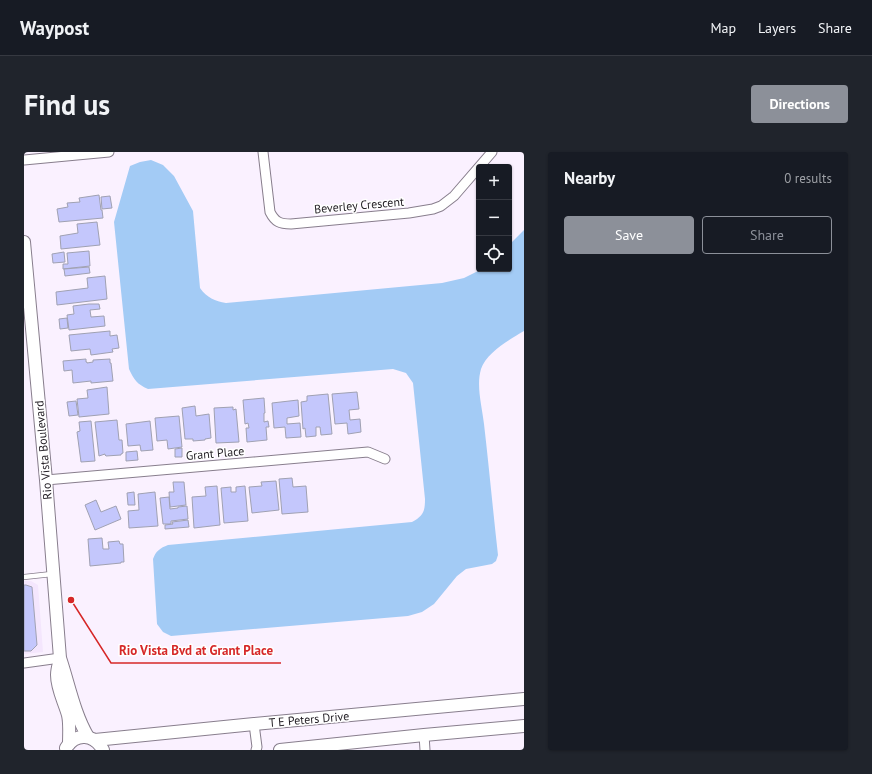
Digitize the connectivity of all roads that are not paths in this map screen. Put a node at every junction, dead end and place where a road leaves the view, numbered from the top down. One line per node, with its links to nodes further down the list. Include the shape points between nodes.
1 (109, 152): 4 (street)
2 (263, 152): 3 (street, Beverley Crescent, via 270,212 277,221 291,224 433,209 454,196)
3 (492, 152)
4 (24, 160)
5 (24, 242): 7 (street, Rio Vista Boulevard)
6 (385, 459): 7 (street, Grant Place, via 368,452)
7 (46, 480): 8 (street, Rio Vista Boulevard)
8 (54, 574): 9 (lane); 10 (street, Rio Vista Boulevard)
9 (24, 577)
10 (60, 658): 11 (street); 16 (street, Rio Vista Boulevard, via 79,719); 17 (street, Rio Vista Boulevard, via 57,673 68,719)
11 (24, 663)
12 (524, 699): 13 (street, T E Peters Drive)
13 (254, 724): 16 (street, T E Peters Drive); 19 (street)
14 (524, 726): 15 (street)
15 (424, 735): 20 (street); 21 (street)
16 (91, 739): 17 (street, T E Peters Drive, via 78,738); 18 (street, Rio Vista Boulevard, via 100,744)
17 (67, 747)
18 (103, 750)
19 (256, 750)
20 (280, 750)
21 (425, 750)

